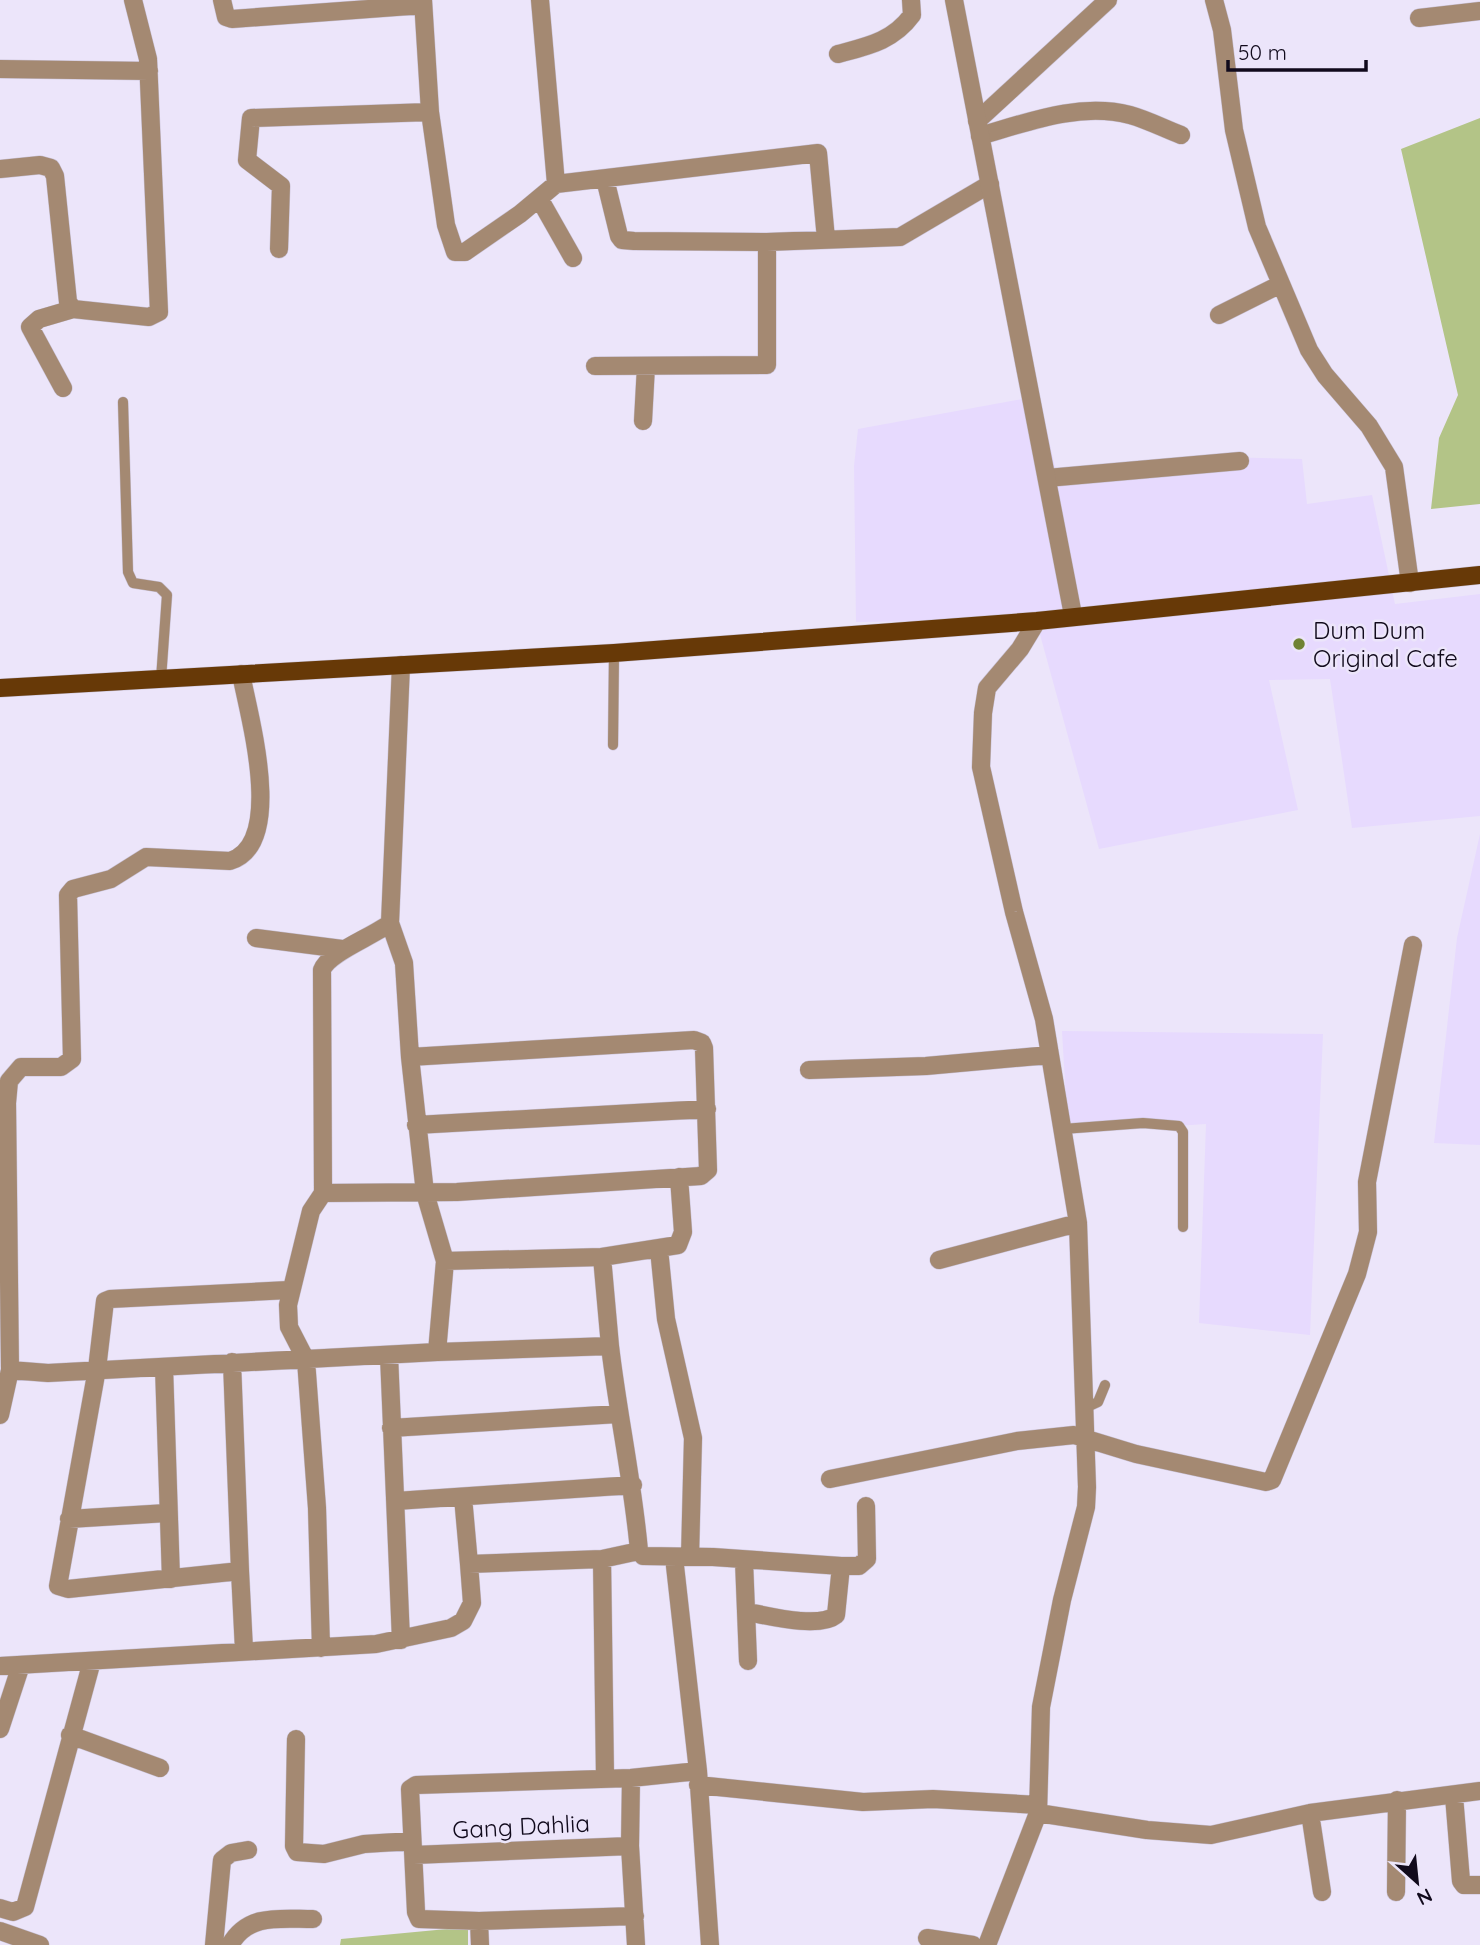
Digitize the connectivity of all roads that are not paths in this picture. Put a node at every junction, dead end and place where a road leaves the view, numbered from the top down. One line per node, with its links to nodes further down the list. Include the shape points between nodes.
1 (134, 0): 13 (street)
2 (222, 0): 8 (street, via 226,17 232,19)
3 (540, 0): 19 (street)
4 (911, 0): 11 (street, via 912,15 892,36)
5 (954, 0): 15 (street)
6 (1108, 0): 15 (street)
7 (1214, 0): 26 (street, via 1234,130 1257,227)
8 (423, 3): 14 (street)
9 (1480, 11): 10 (street)
10 (1419, 18)
11 (838, 54)
12 (0, 69): 13 (street)
13 (149, 71): 27 (street, via 159,313 149,317)
14 (430, 113): 21 (street, via 446,225 455,252 465,252); 24 (street, via 251,118 247,160 281,186)
15 (979, 129): 16 (street, via 1090,111 1133,116); 20 (street)
16 (1181, 135)
17 (0, 169): 27 (street, via 51,168 68,302)
18 (605, 179): 19 (street); 22 (street, via 818,153); 23 (street, via 622,240)
19 (556, 184): 21 (street)
20 (990, 184): 22 (street, via 900,237); 35 (street)
21 (539, 198): 25 (street)
22 (826, 239): 23 (street)
23 (767, 242): 30 (street, via 767,365)
24 (279, 249)
25 (573, 258)
26 (1279, 285): 28 (street); 37 (street, via 1309,350 1369,426 1394,467)
27 (73, 309): 31 (street, via 39,318 30,327)
28 (1219, 315)
29 (595, 366): 30 (street)
30 (646, 366): 33 (street)
31 (63, 388)
32 (123, 402): 43 (lane, via 128,572 133,583 159,587 167,595)
33 (643, 421)
34 (1240, 461): 35 (street)
35 (1047, 478): 38 (street)
36 (1480, 575): 37 (main road)
37 (1410, 583): 38 (main road)
38 (1067, 616): 39 (main road)
39 (1039, 620): 40 (main road); 50 (street, via 987,688 981,767)
40 (614, 653): 41 (main road); 45 (lane)
41 (401, 665): 42 (main road); 46 (street)
42 (241, 674): 43 (main road); 73 (street, via 261,781 251,849 230,861 146,857 111,878 73,889 68,895 72,1059 61,1067 21,1067 8,1088)
43 (161, 679): 44 (main road)
44 (0, 688)
45 (614, 745)
46 (390, 923): 49 (street); 51 (street, via 404,963)
47 (256, 938): 49 (street)
48 (1413, 945): 79 (street, via 1367,1182 1368,1232 1357,1274 1272,1480 1136,1454)
49 (342, 949): 57 (street, via 324,963 320,980)
50 (1049, 1055): 52 (street); 55 (street)
51 (410, 1057): 53 (street, via 694,1040 704,1048); 54 (street)
52 (809, 1070)
53 (707, 1109): 54 (street); 56 (street, via 708,1170 701,1176)
54 (416, 1125): 58 (street)
55 (1063, 1129): 59 (street); 60 (lane, via 1143,1123 1180,1126)
56 (679, 1177): 58 (street); 61 (street, via 681,1240)
57 (323, 1193): 58 (street); 65 (street, via 311,1211)
58 (425, 1193): 64 (street)
59 (1078, 1223): 63 (street); 75 (street)
60 (1183, 1227)
61 (659, 1249): 62 (street); 88 (street, via 666,1318 693,1438)
62 (602, 1257): 64 (street); 66 (street)
63 (939, 1260)
64 (444, 1261): 67 (street)
65 (289, 1290): 69 (street, via 289,1327); 72 (street, via 110,1299 103,1305)
66 (610, 1346): 67 (street); 76 (street)
67 (437, 1352): 68 (street)
68 (389, 1355): 69 (street); 78 (street)
69 (306, 1360): 70 (street); 97 (street)
70 (232, 1362): 71 (street); 93 (street)
71 (164, 1367): 72 (street); 85 (street)
72 (97, 1369): 73 (street); 86 (street)
73 (10, 1370): 77 (street)
74 (1105, 1385): 75 (lane, via 1098,1402)
75 (1083, 1409): 79 (street)
76 (618, 1414): 78 (street); 81 (street)
77 (0, 1415)
78 (391, 1427): 83 (street)
79 (1086, 1436): 80 (street, via 1017,1441); 113 (street, via 1086,1507 1041,1707)
80 (830, 1479)
81 (633, 1485): 82 (street); 87 (street)
82 (463, 1497): 83 (street); 91 (street)
83 (396, 1502): 96 (street)
84 (866, 1506): 92 (street, via 867,1559 859,1566)
85 (167, 1513): 86 (street); 94 (street)
86 (69, 1519): 94 (street, via 58,1582 62,1589)
87 (639, 1551): 88 (street, via 643,1556); 89 (street)
88 (682, 1557): 90 (street); 109 (street)
89 (602, 1559): 91 (street); 107 (street)
90 (744, 1561): 92 (street); 95 (street)
91 (469, 1564): 96 (street, via 472,1603 463,1622)
92 (841, 1566): 95 (street, via 832,1618 786,1619)
93 (240, 1571): 94 (street); 98 (street)
94 (171, 1579)
95 (748, 1612): 100 (street)
96 (401, 1640): 97 (street)
97 (321, 1648): 98 (street)
98 (244, 1650): 99 (street)
99 (92, 1661): 101 (street); 104 (street)
100 (748, 1661)
101 (21, 1665): 102 (street); 103 (street)
102 (0, 1666)
103 (0, 1729)
104 (70, 1735): 106 (street); 121 (street, via 25,1907 13,1912)
105 (296, 1739): 116 (street, Gang Dahlia, via 297,1852 324,1854 364,1844)
106 (160, 1768)
107 (605, 1777): 108 (street); 116 (street, via 412,1787 408,1794)
108 (631, 1778): 109 (street); 115 (street)
109 (698, 1778): 113 (street, via 863,1802 933,1799); 132 (street)
110 (1480, 1791): 111 (street)
111 (1454, 1796): 112 (street); 118 (street, via 1461,1881)
112 (1397, 1800): 114 (street); 120 (street)
113 (1038, 1809): 114 (street, via 1147,1830 1211,1835); 134 (street)
114 (1310, 1813): 119 (street)
115 (630, 1846): 116 (street, Gang Dahlia); 122 (street)
116 (413, 1848): 124 (street, via 419,1919)
117 (248, 1850): 128 (street, via 222,1860)
118 (1480, 1885)
119 (1322, 1892)
120 (1396, 1892)
121 (0, 1908)
122 (635, 1916): 124 (street); 131 (street)
123 (313, 1919): 129 (street, via 248,1924)
124 (479, 1922): 130 (street)
125 (0, 1931): 127 (street)
126 (926, 1938): 133 (street)
127 (40, 1945)
128 (214, 1945)
129 (230, 1945)
130 (480, 1945)
131 (636, 1945)
132 (710, 1945)
133 (974, 1945)
134 (987, 1945)

